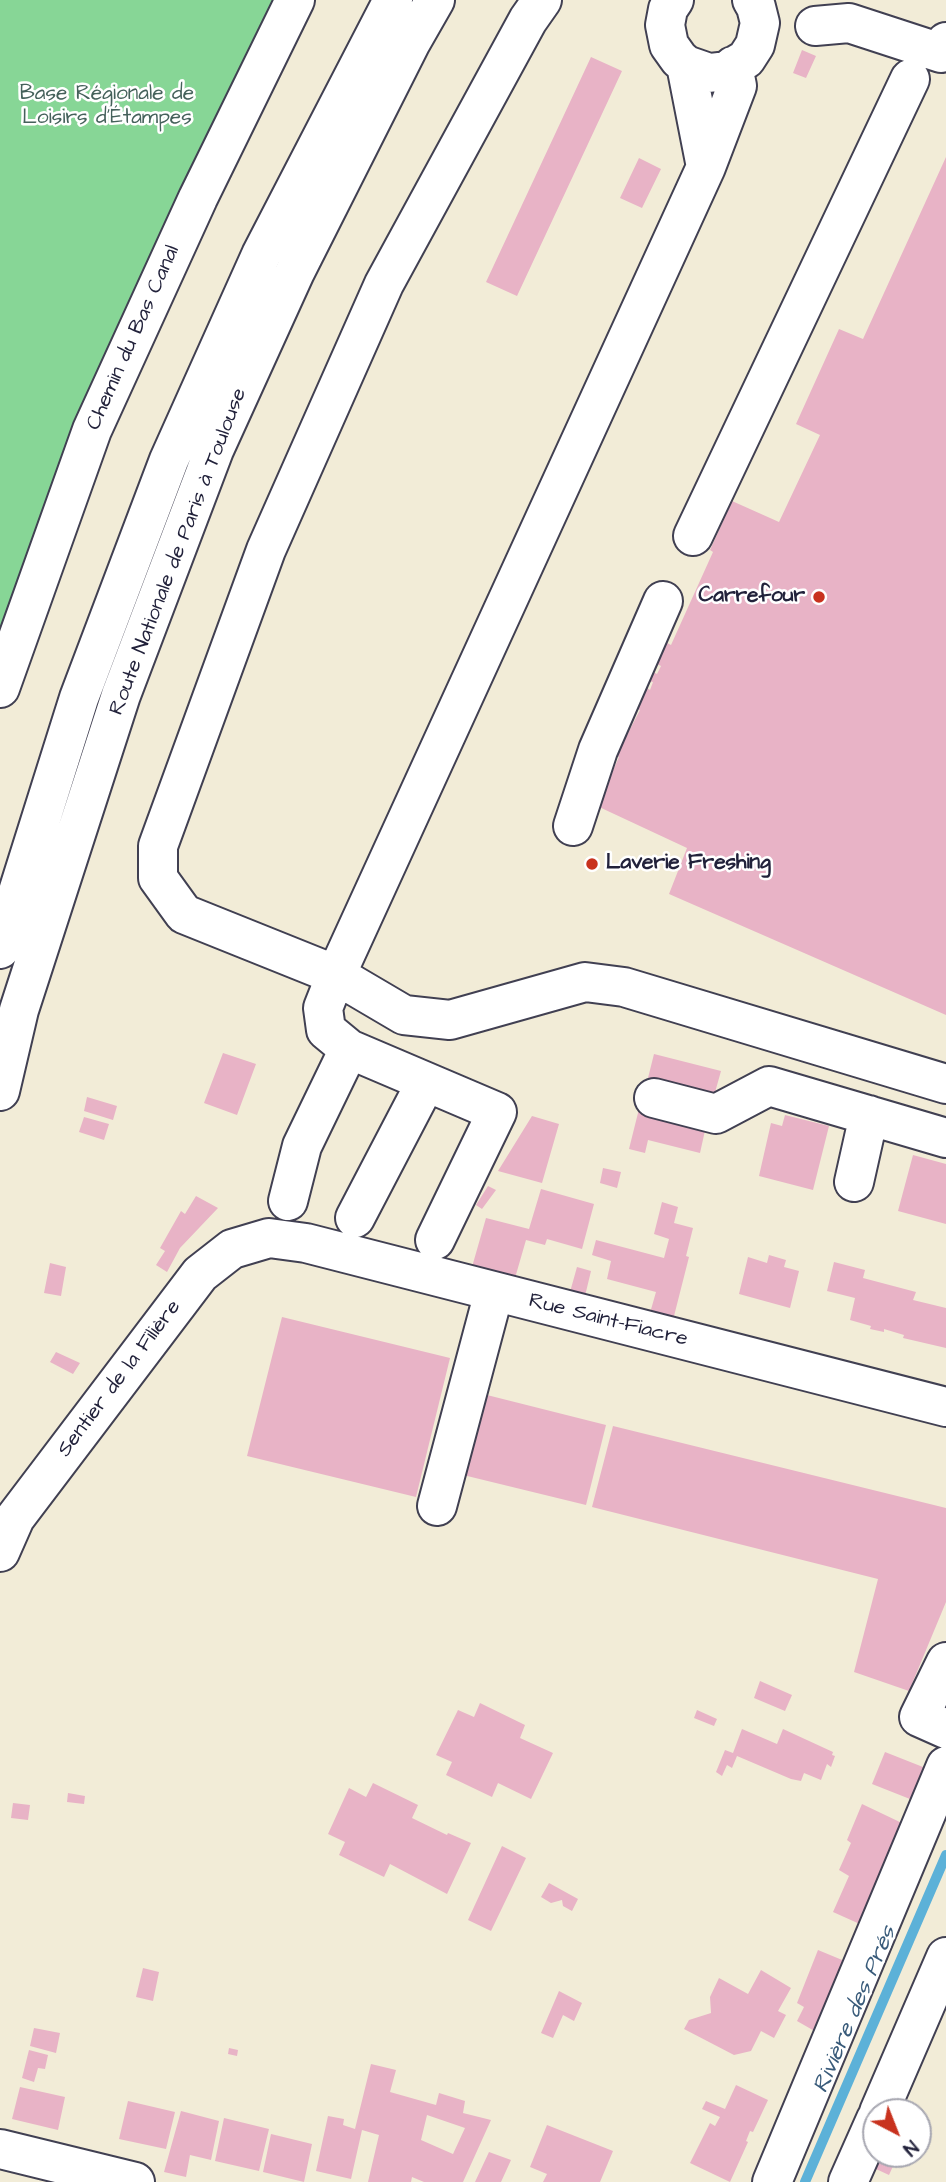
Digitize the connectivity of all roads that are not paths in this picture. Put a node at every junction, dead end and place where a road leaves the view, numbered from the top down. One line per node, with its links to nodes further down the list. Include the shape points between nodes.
1 (295, 0): 15 (street, Chemin du Bas Canal, via 92,430)
2 (393, 0): 17 (street, Route Nationale de Paris à Toulouse, via 261,255 169,460 79,698)
3 (435, 0): 22 (street, Route Nationale de Paris à Toulouse, via 295,272 214,450 121,695 19,1010)
4 (542, 0): 18 (street, via 384,284 266,550 158,846 158,878 184,914)
5 (674, 0): 9 (street, via 665,25 669,45)
6 (752, 0): 10 (street, via 760,23 755,45 746,59)
7 (815, 26): 8 (street, via 849,23 941,53)
8 (946, 42)
9 (686, 65): 10 (street, via 709,73); 12 (street)
10 (733, 66): 12 (street, via 737,86)
11 (910, 79): 13 (street)
12 (706, 167): 18 (street)
13 (693, 536)
14 (663, 601): 16 (street, via 598,750)
15 (0, 688)
16 (573, 826)
17 (0, 949)
18 (336, 975): 19 (street, via 323,1008 326,1030); 21 (street, via 404,1015 450,1020 584,982 624,987)
19 (349, 1049): 20 (street); 27 (street, via 302,1146)
20 (426, 1082): 28 (street); 30 (street, via 497,1112)
21 (946, 1084)
22 (0, 1091)
23 (654, 1098): 24 (street, via 716,1114 769,1086)
24 (869, 1115): 25 (street); 26 (street)
25 (946, 1138)
26 (854, 1182)
27 (288, 1201)
28 (355, 1218)
29 (269, 1238): 31 (street, Rue Saint-Fiacre, via 306,1243); 34 (street, Sentier de la Filière, via 232,1250 200,1274 15,1518)
30 (435, 1240)
31 (494, 1292): 32 (street, Rue Saint-Fiacre); 33 (street)
32 (946, 1406)
33 (437, 1507)
34 (0, 1552)
35 (946, 1661): 36 (street, via 919,1717)
36 (946, 1729)
37 (946, 1766): 43 (street)
38 (946, 1957): 39 (street)
39 (885, 2098)
40 (0, 2149): 42 (street)
41 (862, 2150): 44 (street)
42 (135, 2182)
43 (772, 2182)
44 (848, 2182)

